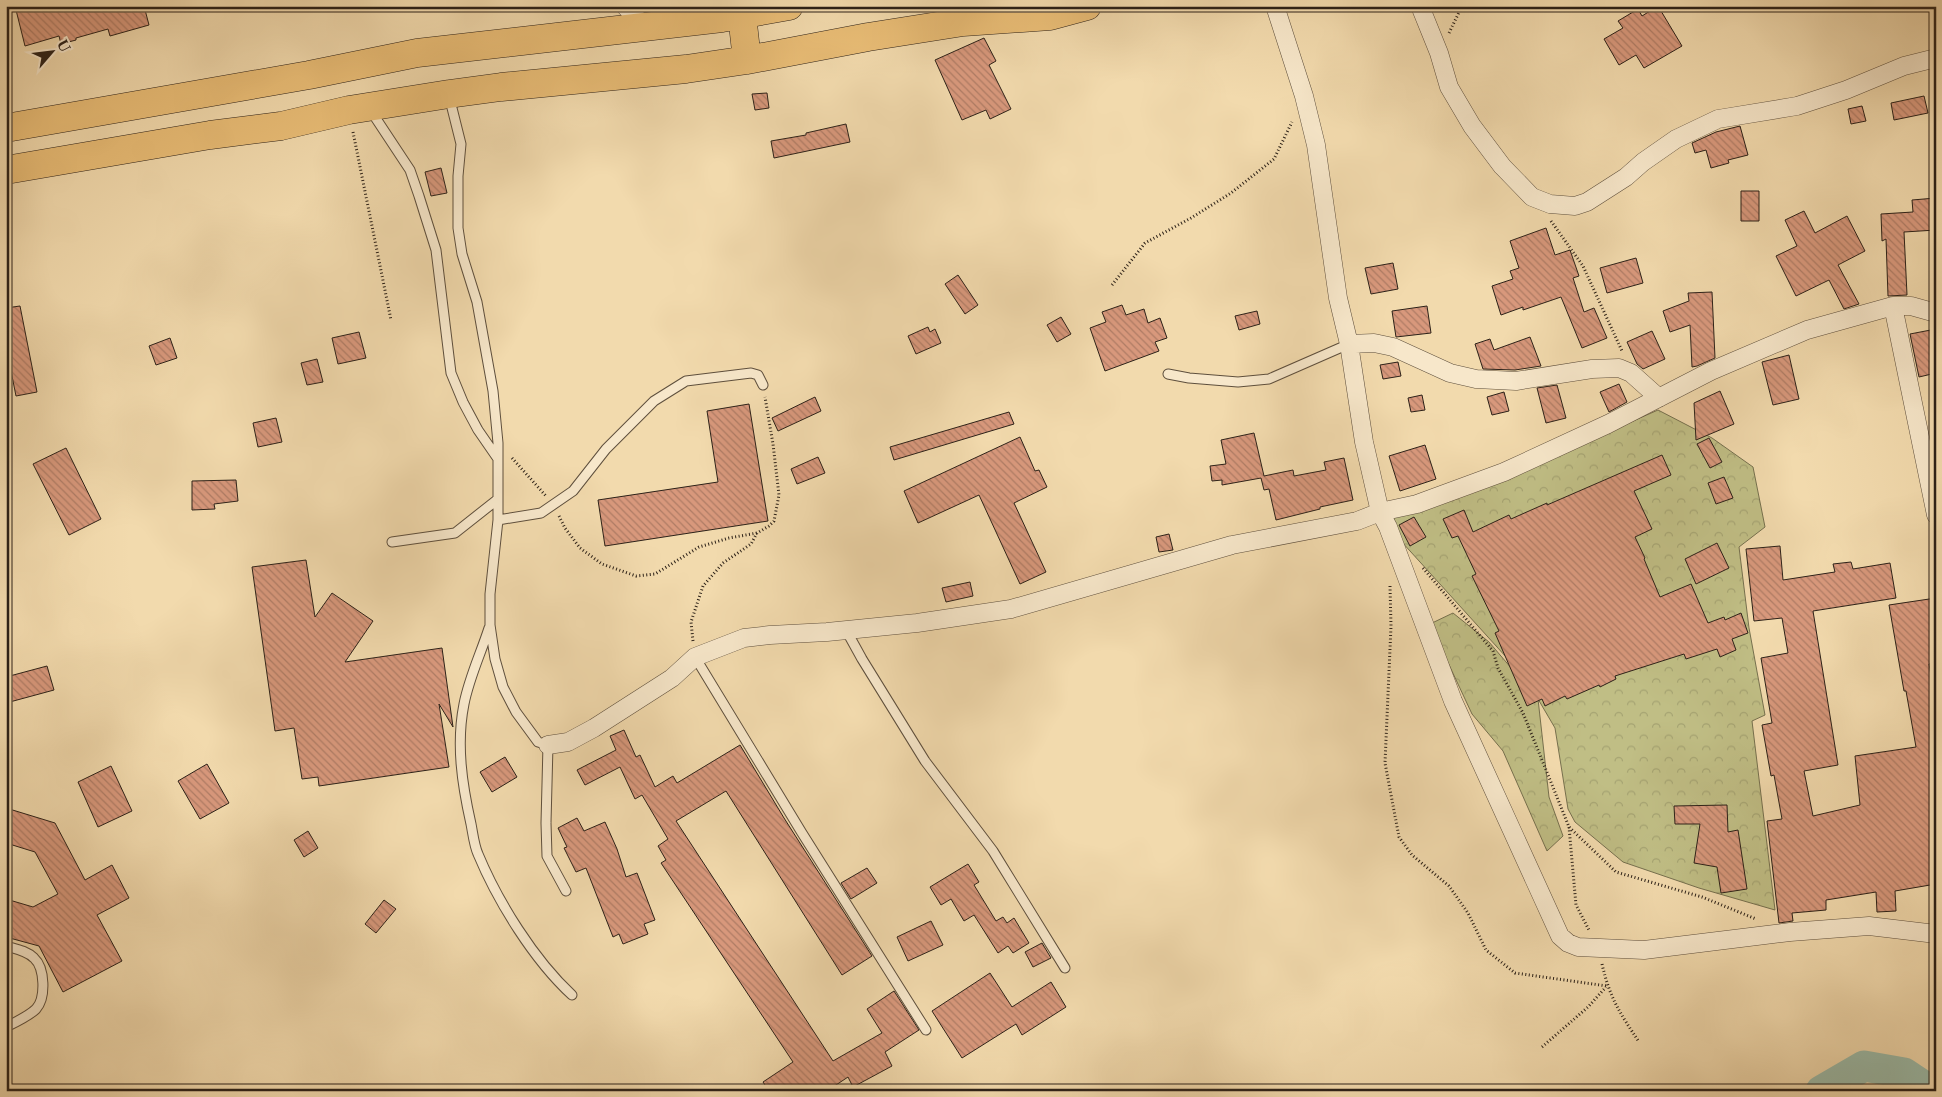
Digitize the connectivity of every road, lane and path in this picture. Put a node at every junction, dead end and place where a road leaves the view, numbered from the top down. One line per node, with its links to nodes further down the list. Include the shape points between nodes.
1 (789, 6): 7 (highway)
2 (1087, 6): 10 (highway, via 1050,16 964,22 877,35)
3 (1275, 6): 12 (street)
4 (1420, 6): 8 (street)
5 (1462, 6): 8 (path)
6 (633, 13): 7 (highway); 14 (highway)
7 (742, 15): 10 (highway)
8 (1438, 53): 17 (street, via 1449,87 1472,126 1502,166)
9 (1936, 58): 17 (street, via 1904,66 1797,106 1718,119 1676,139 1587,202 1574,206 1550,204)
10 (747, 60): 11 (highway)
11 (449, 94): 13 (highway); 27 (lane, via 461,144 458,228 462,254 477,302 493,391)
12 (1304, 96): 18 (path, via 1274,158 1231,193 1145,243); 22 (street, via 1316,145 1338,298)
13 (359, 109): 15 (highway, via 281,126 81,156); 21 (path); 28 (lane, via 410,170 436,250 451,373 478,430)
14 (19, 126): 15 (highway)
15 (38, 166): 16 (highway)
16 (6, 170)
17 (1532, 198): 23 (path, via 1583,266)
18 (1112, 284)
19 (1893, 306): 20 (street, via 1912,306); 26 (street, via 1807,330 1711,371); 32 (street)
20 (1936, 313)
21 (391, 320)
22 (1349, 344): 23 (street, via 1374,343 1393,347 1450,373 1476,379 1516,381 1592,369 1619,368); 24 (lane, via 1269,379 1238,382); 31 (street, via 1364,442)
23 (1631, 373): 26 (street)
24 (1168, 374)
25 (763, 385): 30 (lane, via 758,375 751,373 686,381 654,400 606,449 573,491); 34 (path, via 779,495 774,521)
26 (1659, 398): 31 (street, via 1504,472 1418,504)
27 (498, 442): 28 (lane); 30 (path)
28 (498, 459): 29 (lane)
29 (498, 499): 33 (lane); 35 (lane, via 455,533)
30 (554, 504): 33 (lane, via 541,514); 34 (path, via 565,528 580,548 602,564 636,576 655,574 699,547)
31 (1380, 512): 39 (street, via 1357,521 1232,545 1011,609); 44 (street, via 1453,702 1555,926 1568,943 1598,949 1644,950 1869,926)
32 (1936, 515)
33 (498, 520): 38 (lane)
34 (757, 533): 40 (path, via 751,544 723,563 703,586 691,622)
35 (392, 542)
36 (1419, 564): 43 (path, via 1493,651 1498,668 1523,713 1569,827 1616,872 1702,898)
37 (1390, 576): 50 (path, via 1385,763 1399,837 1412,855 1448,886 1468,913 1486,950 1516,973 1607,986)
38 (490, 625): 41 (lane, via 504,687 516,712 538,742); 47 (lane, via 464,703 460,738 464,791 477,852 500,900 526,939)
39 (846, 630): 40 (street, via 744,638); 46 (lane, via 925,761 993,851)
40 (696, 657): 41 (street, via 672,678 594,728 568,742); 49 (lane)
41 (548, 745): 42 (lane, via 547,856)
42 (566, 891)
43 (1760, 920)
44 (1936, 934)
45 (6, 946): 48 (lane, via 34,958 41,970 43,988 34,1011)
46 (1065, 968)
47 (572, 995)
48 (6, 1027)
49 (926, 1030)
50 (1542, 1047)

